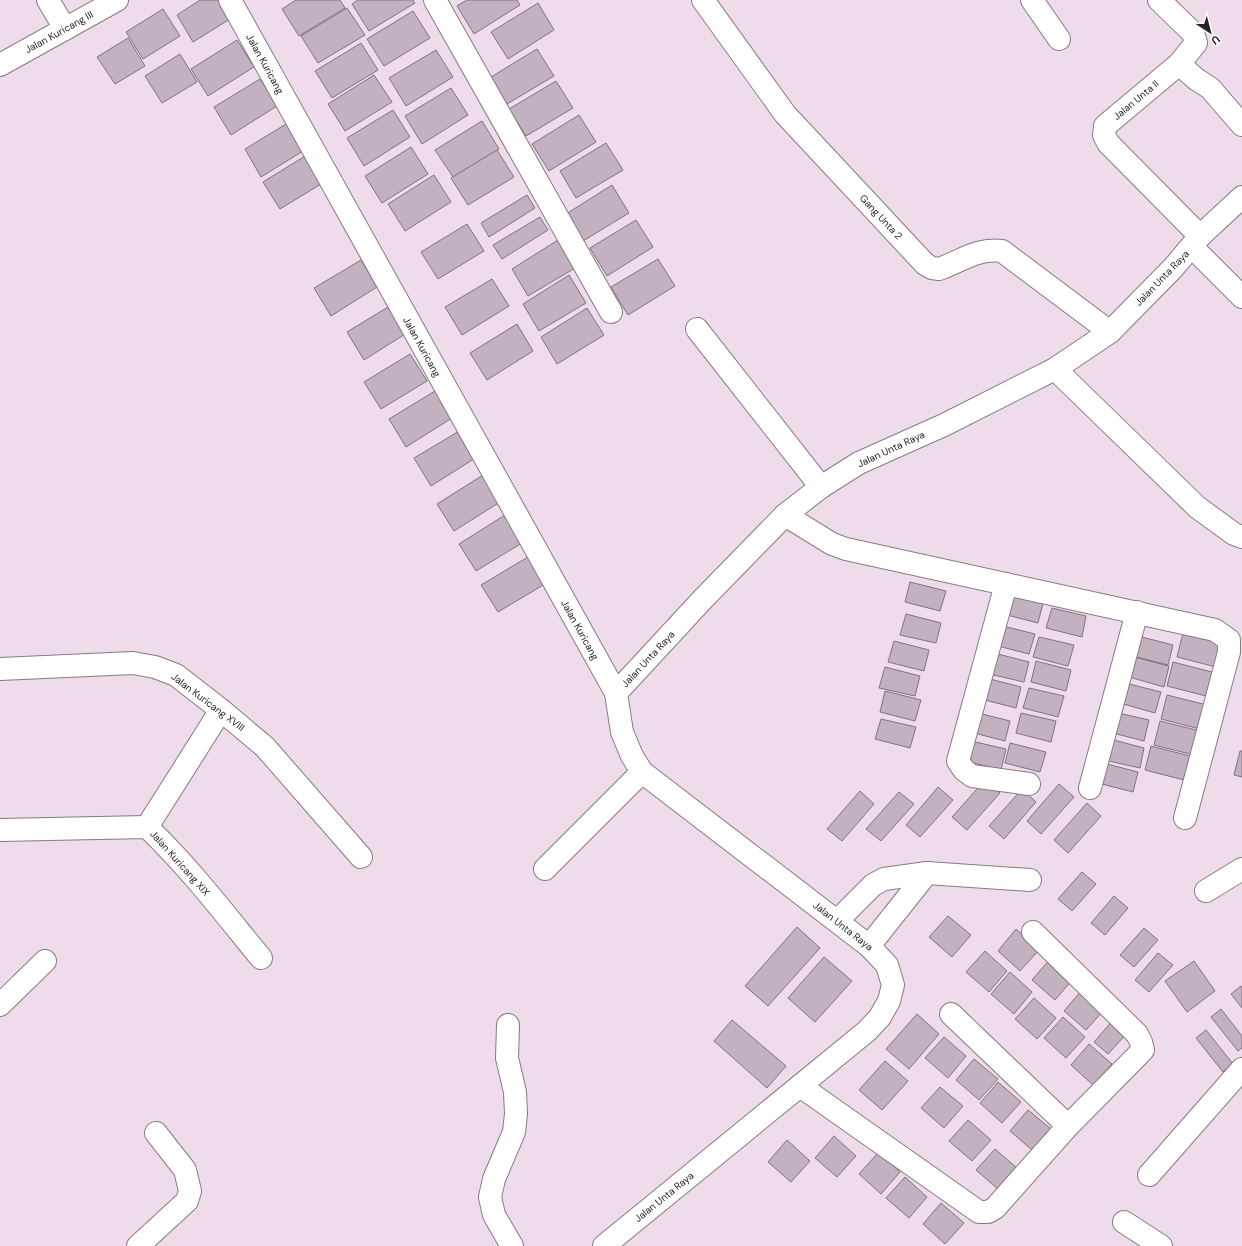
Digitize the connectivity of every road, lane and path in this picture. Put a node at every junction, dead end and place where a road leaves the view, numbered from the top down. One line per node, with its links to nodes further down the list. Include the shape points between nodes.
1 (48, 0): 8 (street)
2 (117, 0): 8 (street, Jalan Kuricang III)
3 (230, 0): 26 (street, Jalan Kuricang)
4 (436, 0): 16 (street)
5 (703, 0): 18 (street, Gang Unta 2, via 785,114 925,264 939,269 983,251 1002,250)
6 (1032, 0): 9 (street)
7 (1159, 0): 11 (street, Jalan Unta II, via 1193,33 1196,42)
8 (64, 29): 10 (street, Jalan Kuricang III)
9 (1059, 39)
10 (0, 64)
11 (1178, 64): 12 (street, via 1210,88); 14 (street, Jalan Unta II, via 1105,126 1104,135 1108,143)
12 (1242, 125)
13 (1242, 197): 14 (street, Jalan Unta Raya)
14 (1196, 241): 15 (street, Jalan Unta II); 18 (street, Jalan Unta Raya)
15 (1242, 297)
16 (610, 312)
17 (697, 329): 20 (street)
18 (1110, 332): 19 (street, Jalan Unta Raya)
19 (1055, 369): 20 (street, Jalan Unta Raya, via 944,425 859,463); 22 (street, via 1197,507)
20 (822, 487): 21 (street, Jalan Unta Raya)
21 (785, 515): 23 (street, via 832,544 846,549); 26 (street, Jalan Unta Raya)
22 (1242, 537)
23 (1006, 584): 24 (street); 29 (street, via 958,760 964,770 972,776)
24 (1137, 612): 30 (street); 31 (street, via 1215,630 1229,640 1229,652)
25 (0, 669): 27 (street, Jalan Kuricang XVIII, via 133,663 156,666 176,676)
26 (616, 693): 28 (street, Jalan Unta Raya, via 622,732)
27 (221, 710): 32 (street); 34 (street, Jalan Kuricang XVIII, via 265,748)
28 (642, 772): 35 (street); 40 (street, Jalan Unta Raya)
29 (1029, 784)
30 (1090, 788)
31 (1184, 818)
32 (147, 826): 33 (street, Jalan Kuricang XIX); 43 (street, Jalan Kuricang XIX, via 203,886)
33 (0, 830)
34 (361, 857)
35 (545, 869)
36 (1242, 869): 39 (street)
37 (927, 873): 38 (street); 40 (street, via 878,881); 42 (street)
38 (1030, 880)
39 (1206, 891)
40 (837, 921): 42 (street, Jalan Unta Raya)
41 (1033, 932): 50 (street, via 1137,1034 1143,1050)
42 (869, 946): 49 (street, Jalan Unta Raya, via 887,965 893,985 889,1001 880,1017 867,1031)
43 (261, 958)
44 (45, 961): 45 (street)
45 (0, 1005)
46 (951, 1014): 50 (street)
47 (508, 1025): 56 (street, via 507,1058 515,1092 514,1132 494,1179 490,1197 494,1215)
48 (1239, 1080): 52 (street)
49 (800, 1086): 50 (street, via 979,1212 988,1212 995,1208); 54 (street, Jalan Unta Raya)
50 (1068, 1126)
51 (156, 1133): 55 (street, via 185,1170 190,1191 187,1201)
52 (1149, 1175)
53 (1124, 1222): 57 (street)
54 (609, 1245)
55 (138, 1246)
56 (512, 1246)
57 (1161, 1246)

